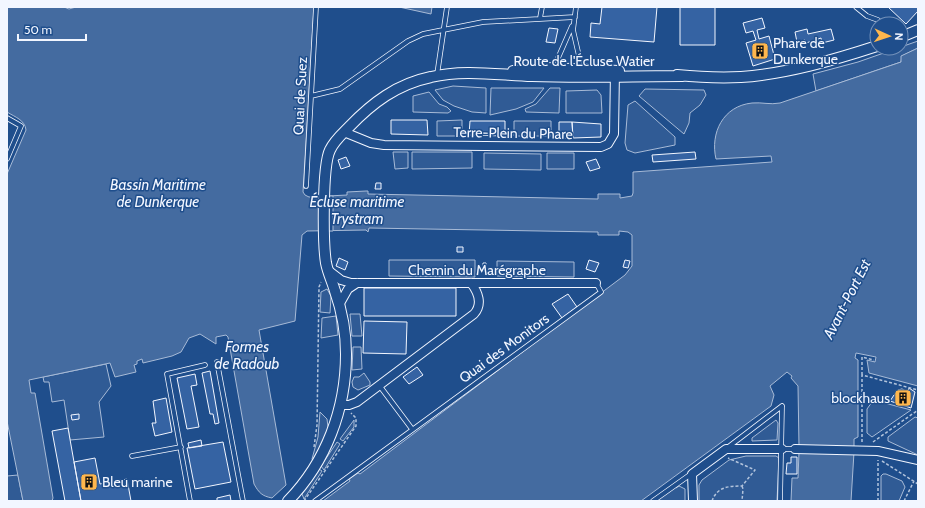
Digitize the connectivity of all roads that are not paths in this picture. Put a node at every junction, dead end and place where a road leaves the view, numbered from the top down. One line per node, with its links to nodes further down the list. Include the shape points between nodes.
1 (316, 7): 16 (lane, Quai de Suez)
2 (447, 7): 10 (lane)
3 (542, 7): 8 (lane)
4 (576, 7): 6 (lane)
5 (856, 7): 7 (lane)
6 (574, 17): 8 (lane); 9 (lane)
7 (869, 17)
8 (540, 18): 10 (lane, via 483,22)
9 (573, 24): 12 (lane, via 558,58); 13 (lane)
10 (442, 30): 15 (lane); 16 (lane, via 412,38 340,89)
11 (869, 48): 14 (street, Route de l'Écluse Watier, via 766,74 739,77)
12 (557, 72): 13 (street, Route de l'Écluse Watier); 15 (street, Route de l'Écluse Watier)
13 (579, 72): 14 (street, Route de l'Écluse Watier)
14 (614, 73): 18 (street, Terre-Plein du Phare, via 614,134 610,141 601,147 384,145 371,143)
15 (436, 75): 18 (street, Route de l'Écluse Watier, via 391,92 368,108)
16 (311, 96): 20 (lane, Quai de Suez)
17 (7, 118): 19 (lane, via 21,126)
18 (344, 132): 21 (street, Route de l'Écluse Watier, via 333,145 325,170)
19 (7, 159)
20 (306, 186)
21 (328, 270): 22 (street, Chemin du Marégraphe, via 341,280); 25 (street, Route de l'Écluse Watier)
22 (357, 283): 23 (street, Chemin du Marégraphe); 25 (street, via 345,292)
23 (471, 283): 24 (street, Chemin du Marégraphe); 28 (street, via 479,298 478,310)
24 (596, 283): 30 (lane, Quai des Monitors, via 601,292)
25 (339, 305): 29 (street, Route de l'Écluse Watier, via 346,354)
26 (217, 362): 39 (lane)
27 (205, 365): 31 (lane, via 167,374)
28 (379, 385): 29 (street, via 353,404); 30 (lane)
29 (341, 404): 40 (street, Route de l'Écluse Watier, via 336,423 321,456 305,482)
30 (412, 429): 41 (lane)
31 (180, 447): 35 (lane); 38 (lane)
32 (726, 449): 33 (street); 33 (lane, via 782,406); 37 (street)
33 (782, 449): 34 (lane); 44 (lane)
34 (795, 450): 36 (street, via 862,450 878,455)
35 (132, 456)
36 (918, 460)
37 (692, 474): 42 (lane); 43 (street)
38 (190, 501)
39 (243, 501)
40 (288, 501)
41 (315, 501)
42 (653, 501)
43 (692, 501)
44 (780, 501)

